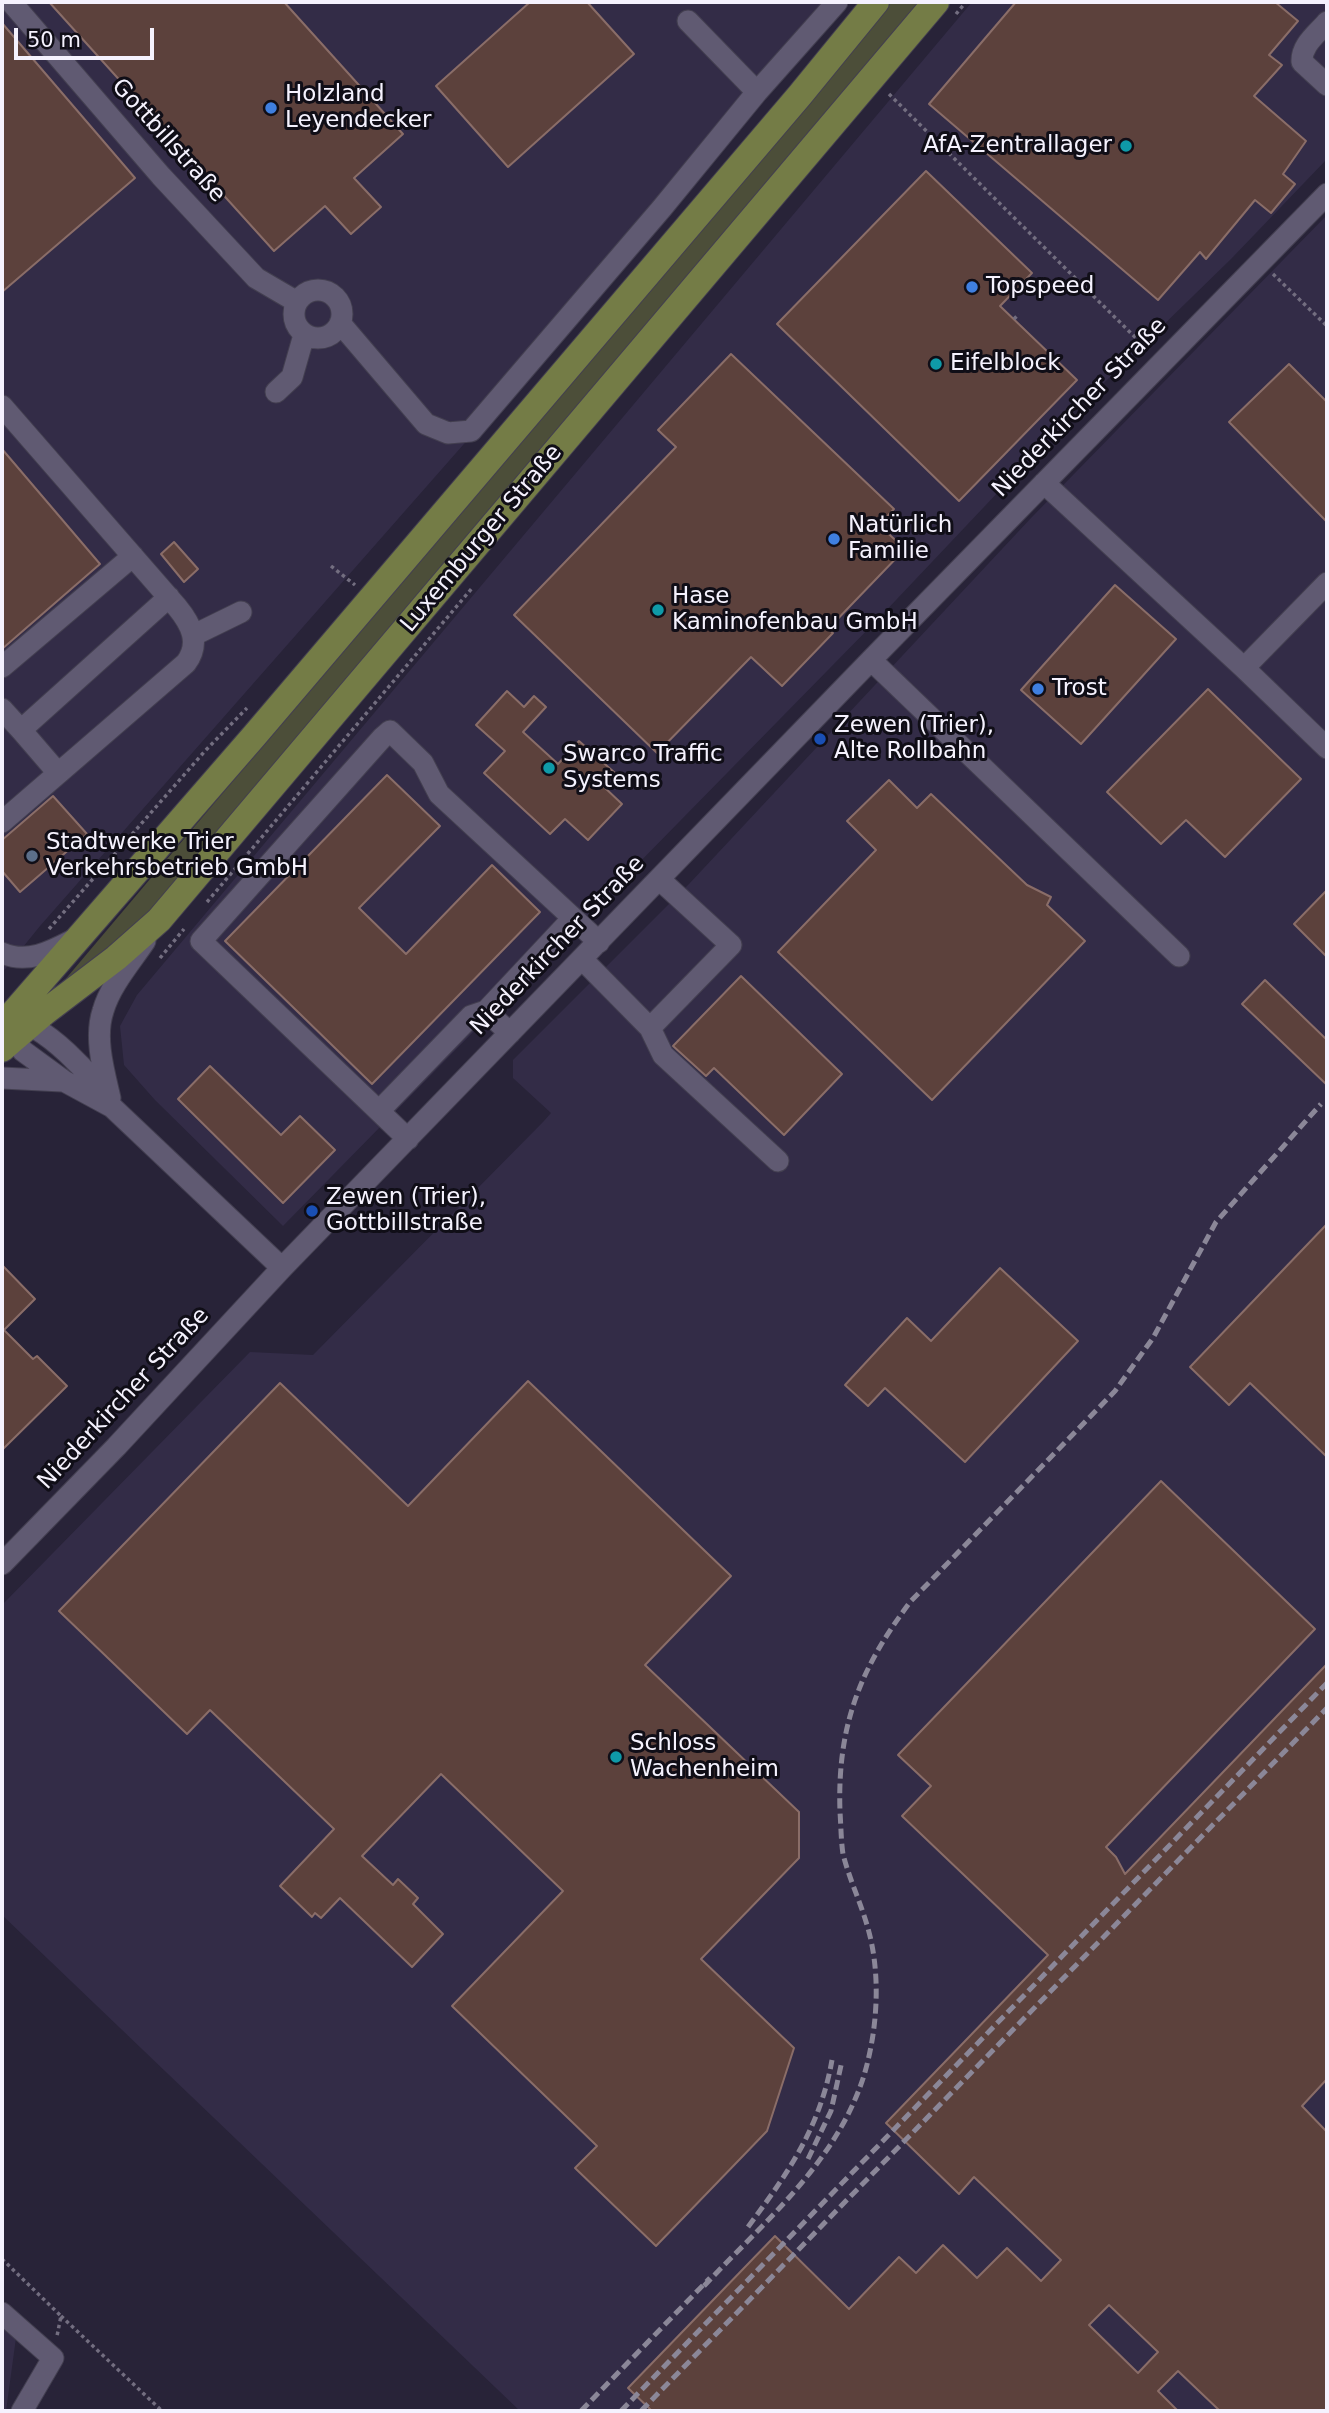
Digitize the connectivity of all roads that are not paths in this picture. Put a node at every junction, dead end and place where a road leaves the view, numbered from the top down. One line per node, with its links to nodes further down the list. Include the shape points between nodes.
1 (11, 2): 10 (street, Gottbillstraße, via 256,278)
2 (837, 2): 8 (street)
3 (876, 2): 32 (main road, Luxemburger Straße, via 255,735)
4 (943, 12): 31 (main road, Luxemburger Straße)
5 (688, 21): 8 (street)
6 (1327, 22): 7 (street, via 1307,45 1302,62)
7 (1327, 85)
8 (757, 92): 11 (street, via 471,431 448,433 426,424)
9 (1327, 194): 15 (street, Niederkircher Straße)
10 (297, 302): 11 (street, via 307,292 329,293 341,311); 12 (street, via 293,314)
11 (340, 323): 12 (street, via 324,338)
12 (304, 335): 13 (street, via 292,377)
13 (276, 392)
14 (2, 406): 16 (street)
15 (1044, 483): 21 (street, Niederkircher Straße); 23 (street)
16 (132, 556): 18 (street); 22 (street)
17 (1327, 583): 23 (street)
18 (169, 597): 20 (street); 25 (street)
19 (241, 612): 20 (street)
20 (194, 635): 27 (street, via 192,655 186,663)
21 (872, 660): 29 (street, Niederkircher Straße); 35 (street)
22 (2, 667)
23 (1244, 667): 26 (street)
24 (2, 709): 25 (street)
25 (21, 730): 27 (street)
26 (1327, 748)
27 (58, 773): 28 (street)
28 (2, 822)
29 (659, 880): 33 (street, Niederkircher Straße); 38 (street, via 731,946)
30 (573, 918): 33 (street); 37 (street); 44 (street, via 439,794 423,763 404,743 390,731 382,738 201,941)
31 (159, 919): 39 (main road, Luxemburger Straße, via 116,958); 43 (street, via 103,1010 101,1048)
32 (75, 940): 34 (street, via 37,956); 39 (main road, Luxemburger Straße)
33 (599, 942): 36 (street, Niederkircher Straße)
34 (2, 953)
35 (1179, 956)
36 (582, 959): 38 (street); 40 (street, Niederkircher Straße)
37 (486, 1011): 40 (street); 44 (street, via 466,1020)
38 (650, 1028): 46 (street, via 663,1055)
39 (11, 1031): 42 (street, via 27,1054); 43 (street, via 55,1043 97,1084)
40 (510, 1033): 45 (street, Niederkircher Straße)
41 (2, 1078): 42 (street)
42 (64, 1081): 43 (street)
43 (113, 1107): 47 (street)
44 (379, 1111): 45 (street)
45 (408, 1139): 47 (street, Niederkircher Straße)
46 (778, 1161)
47 (282, 1268): 48 (street, Niederkircher Straße)
48 (2, 1564)
49 (2, 2313): 50 (street, via 53,2358)
50 (22, 2411)

